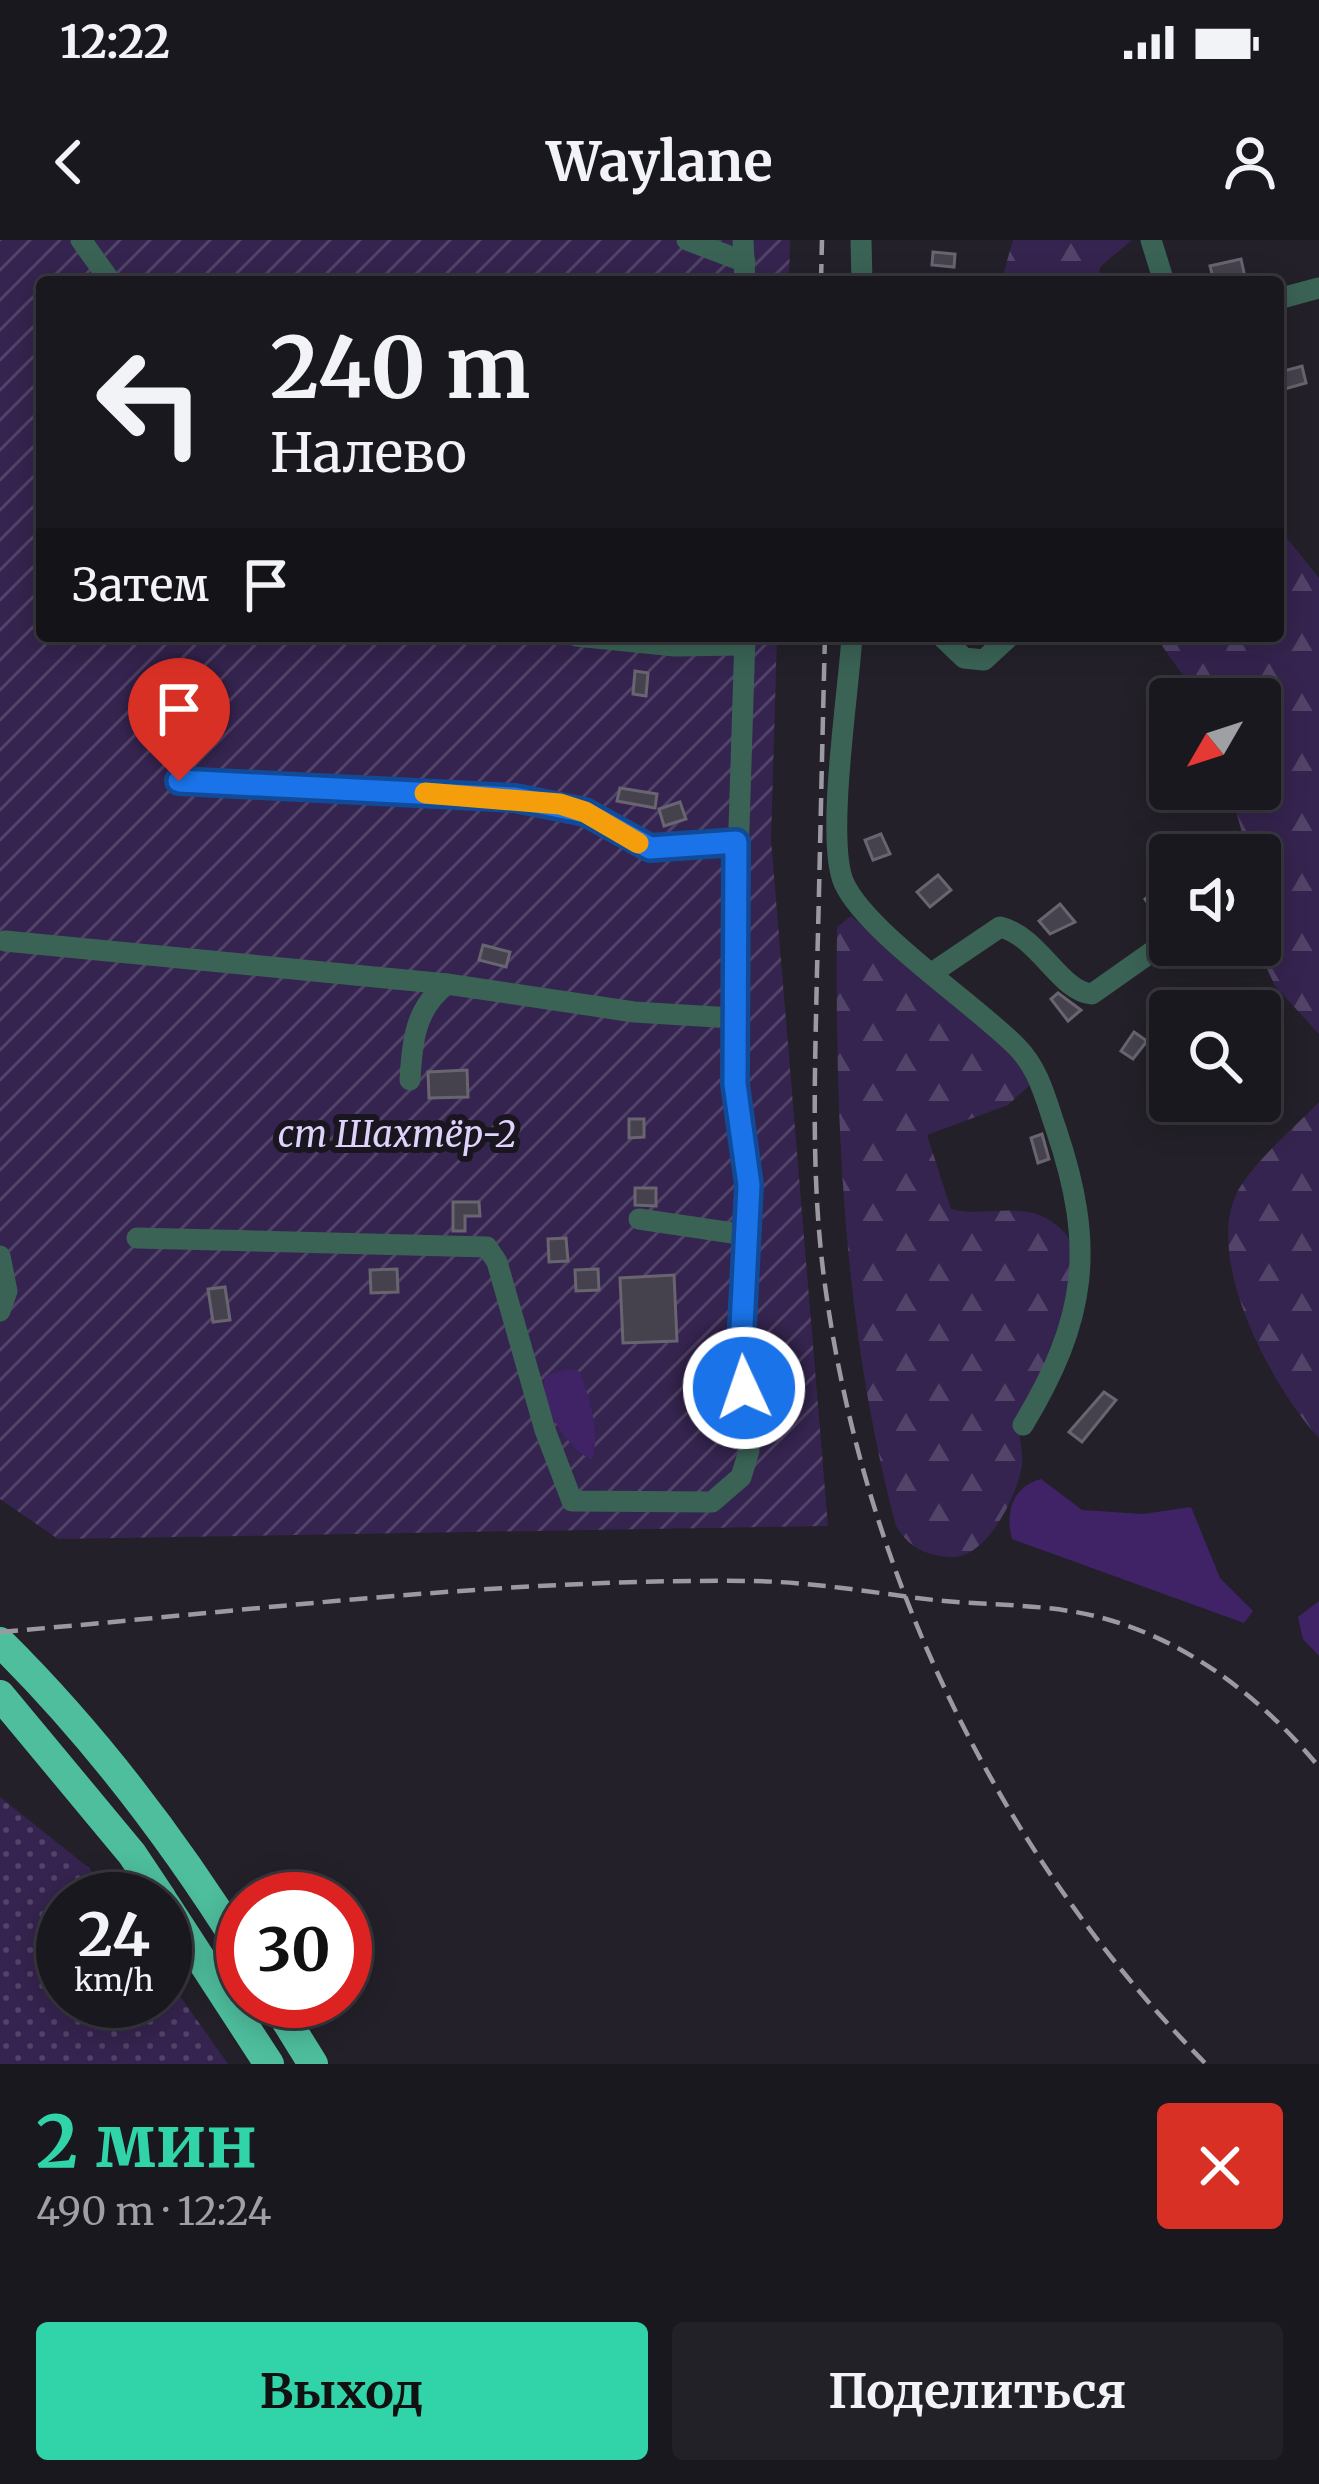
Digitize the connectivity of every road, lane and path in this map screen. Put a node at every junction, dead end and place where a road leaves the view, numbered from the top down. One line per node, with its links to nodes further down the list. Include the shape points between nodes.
1 (81, 240): 6 (street)
2 (687, 240): 5 (street)
3 (861, 240): 7 (street)
4 (1151, 240): 8 (street)
5 (744, 261)
6 (107, 276)
7 (862, 276)
8 (1162, 276)
9 (1319, 288): 10 (street)
10 (1284, 297)
11 (635, 642): 12 (street)
12 (731, 642)
13 (745, 642): 18 (street)
14 (852, 642): 21 (street, via 841,871 854,897)
15 (947, 642): 16 (street, via 964,658 984,660)
16 (1004, 642)
17 (179, 781): 18 (street, via 515,798 585,812 650,848)
18 (736, 842): 23 (street)
19 (5, 941): 22 (street)
20 (1149, 954): 21 (street, via 1093,994 1071,985 1024,936 1000,926)
21 (932, 973): 30 (street, via 1029,1063 1072,1176 1080,1223 1077,1311)
22 (447, 984): 23 (street); 24 (street, via 428,998 412,1041)
23 (733, 1018): 26 (street)
24 (410, 1080)
25 (639, 1219): 26 (street)
26 (746, 1234): 27 (street, via 741,1347 749,1451 741,1478 712,1502 572,1502 488,1247)
27 (137, 1238)
28 (0, 1256): 29 (street, via 7,1291)
29 (0, 1311)
30 (1023, 1425)
31 (0, 1642): 34 (highway, via 59,1700 176,1844)
32 (0, 1695): 33 (highway)
33 (144, 1872)
34 (216, 1908)
35 (192, 1946): 37 (highway)
36 (291, 2028): 38 (highway)
37 (269, 2064)
38 (313, 2064)

